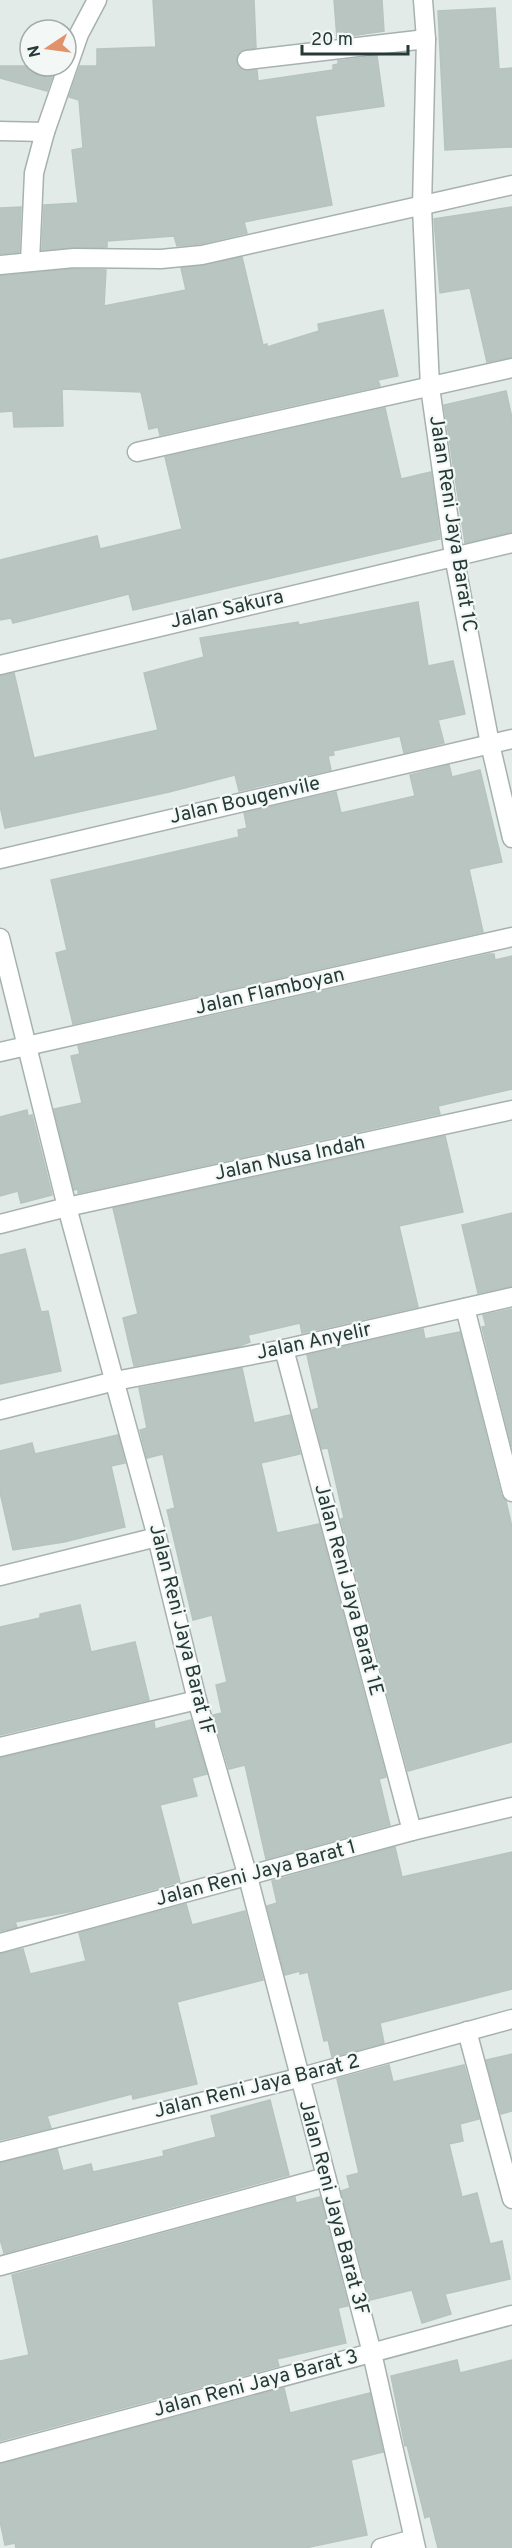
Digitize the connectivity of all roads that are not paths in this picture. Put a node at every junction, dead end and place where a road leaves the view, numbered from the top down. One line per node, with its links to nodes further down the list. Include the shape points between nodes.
1 (97, 0): 6 (street, via 79,34)
2 (423, 0): 3 (street, Jalan Reni Jaya Barat 1C)
3 (426, 39): 4 (street); 8 (street, Jalan Reni Jaya Barat 1C)
4 (247, 60)
5 (0, 130): 6 (street)
6 (45, 132): 9 (street, via 34,174)
7 (512, 185): 8 (street)
8 (422, 207): 9 (street, via 202,255); 12 (street, Jalan Reni Jaya Barat 1C)
9 (30, 262): 10 (street)
10 (0, 265)
11 (512, 368): 12 (street)
12 (430, 387): 13 (street); 15 (street, Jalan Reni Jaya Barat 1C)
13 (137, 452)
14 (512, 543): 15 (street, Jalan Sakura)
15 (454, 556): 16 (street, Jalan Sakura); 18 (street, Jalan Reni Jaya Barat 1C)
16 (0, 665)
17 (512, 740): 18 (street, Jalan Bougenvile)
18 (490, 744): 19 (street, Jalan Reni Jaya Barat 1C); 20 (street, Jalan Bougenvile)
19 (512, 838)
20 (0, 859)
21 (512, 937): 23 (street, Jalan Flamboyan)
22 (0, 938): 23 (street, Jalan Reni Jaya Barat 1F)
23 (27, 1047): 24 (street, Jalan Flamboyan); 26 (street, Jalan Reni Jaya Barat 1F)
24 (0, 1052)
25 (512, 1110): 26 (street, Jalan Nusa Indah)
26 (67, 1207): 27 (street, Jalan Nusa Indah); 31 (street, Jalan Reni Jaya Barat 1F)
27 (0, 1224)
28 (512, 1297): 29 (street, Jalan Anyelir)
29 (465, 1308): 30 (street, Jalan Anyelir); 33 (street)
30 (284, 1349): 31 (street, Jalan Anyelir); 39 (street, Jalan Reni Jaya Barat 1E)
31 (115, 1382): 32 (street, Jalan Anyelir); 34 (street, Jalan Reni Jaya Barat 1F)
32 (0, 1410)
33 (512, 1492)
34 (157, 1537): 35 (street); 36 (street, Jalan Reni Jaya Barat 1F)
35 (0, 1575)
36 (197, 1700): 37 (street); 40 (street, Jalan Reni Jaya Barat 1F)
37 (0, 1747)
38 (512, 1807): 39 (street, Jalan Reni Jaya Barat 1)
39 (412, 1832): 40 (street, Jalan Reni Jaya Barat 1)
40 (248, 1877): 41 (street, Jalan Reni Jaya Barat 1); 44 (street, Jalan Reni Jaya Barat 1F)
41 (0, 1943)
42 (512, 2019): 43 (street, Jalan Reni Jaya Barat 2)
43 (467, 2031): 44 (street, Jalan Reni Jaya Barat 2); 47 (street)
44 (298, 2078): 45 (street, Jalan Reni Jaya Barat 2); 46 (street, Jalan Reni Jaya Barat 3F)
45 (0, 2152)
46 (326, 2177): 48 (street); 50 (street, Jalan Reni Jaya Barat 3F)
47 (512, 2199)
48 (0, 2266)
49 (512, 2315): 50 (street, Jalan Reni Jaya Barat 3)
50 (372, 2353): 51 (street, Jalan Reni Jaya Barat 3); 52 (street, Jalan Reni Jaya Barat 3F)
51 (0, 2453)
52 (415, 2544): 53 (street)
53 (381, 2548)

